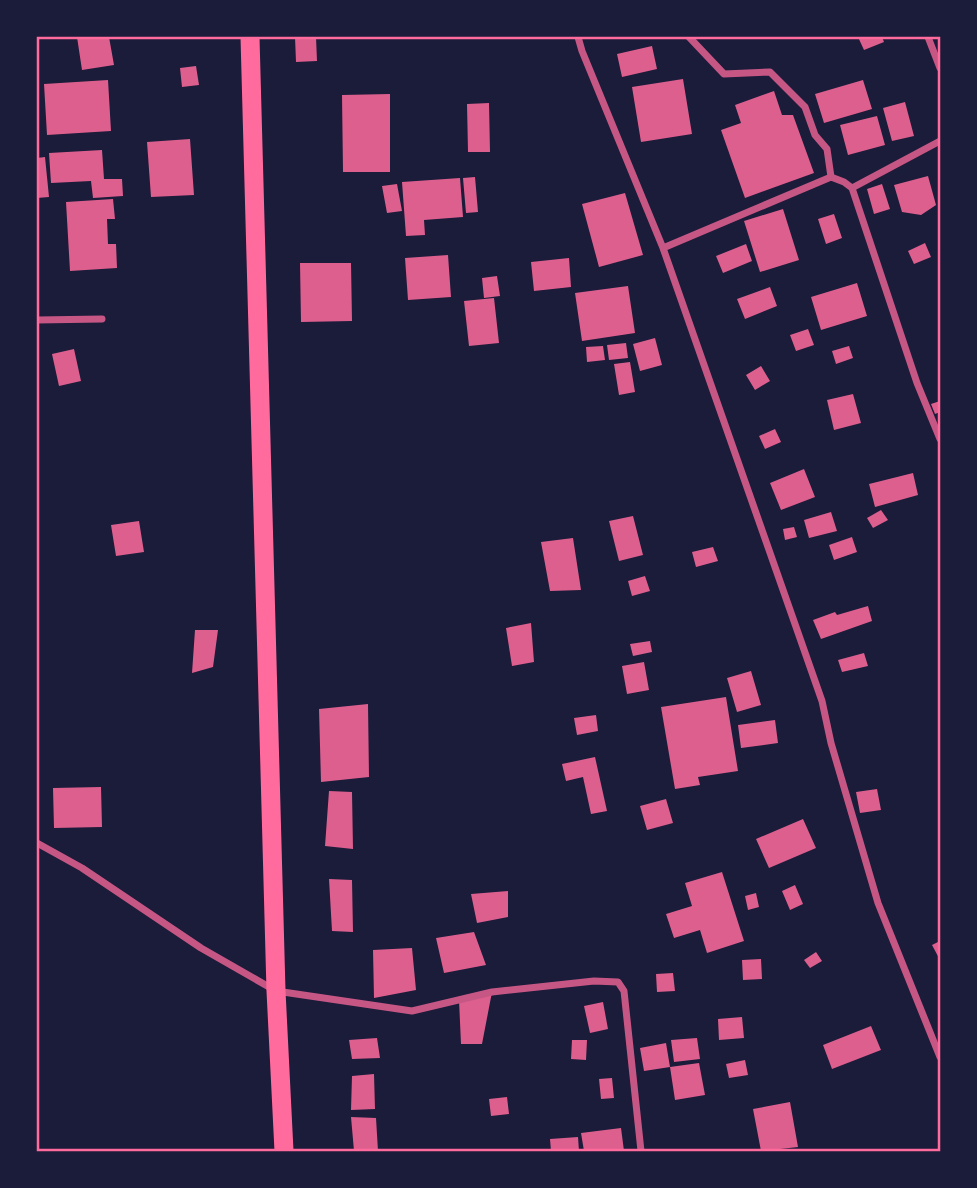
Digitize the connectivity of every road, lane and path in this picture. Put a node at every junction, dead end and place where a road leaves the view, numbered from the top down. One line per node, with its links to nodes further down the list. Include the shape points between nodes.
1 (250, 37): 14 (highway)
2 (578, 37): 9 (street)
3 (689, 37): 7 (street, via 724,74 770,72 805,107 815,135 827,149)
4 (928, 37): 5 (street)
5 (940, 68)
6 (940, 141): 8 (street)
7 (831, 177): 8 (street); 9 (street)
8 (852, 188): 12 (street, via 916,383)
9 (663, 248): 15 (street, via 822,701 878,902)
10 (102, 319): 11 (street)
11 (37, 320)
12 (940, 439)
13 (37, 843): 14 (street)
14 (276, 991): 16 (highway); 17 (street, via 412,1011 492,992 618,982 626,1004)
15 (940, 1057)
16 (284, 1151)
17 (641, 1151)

